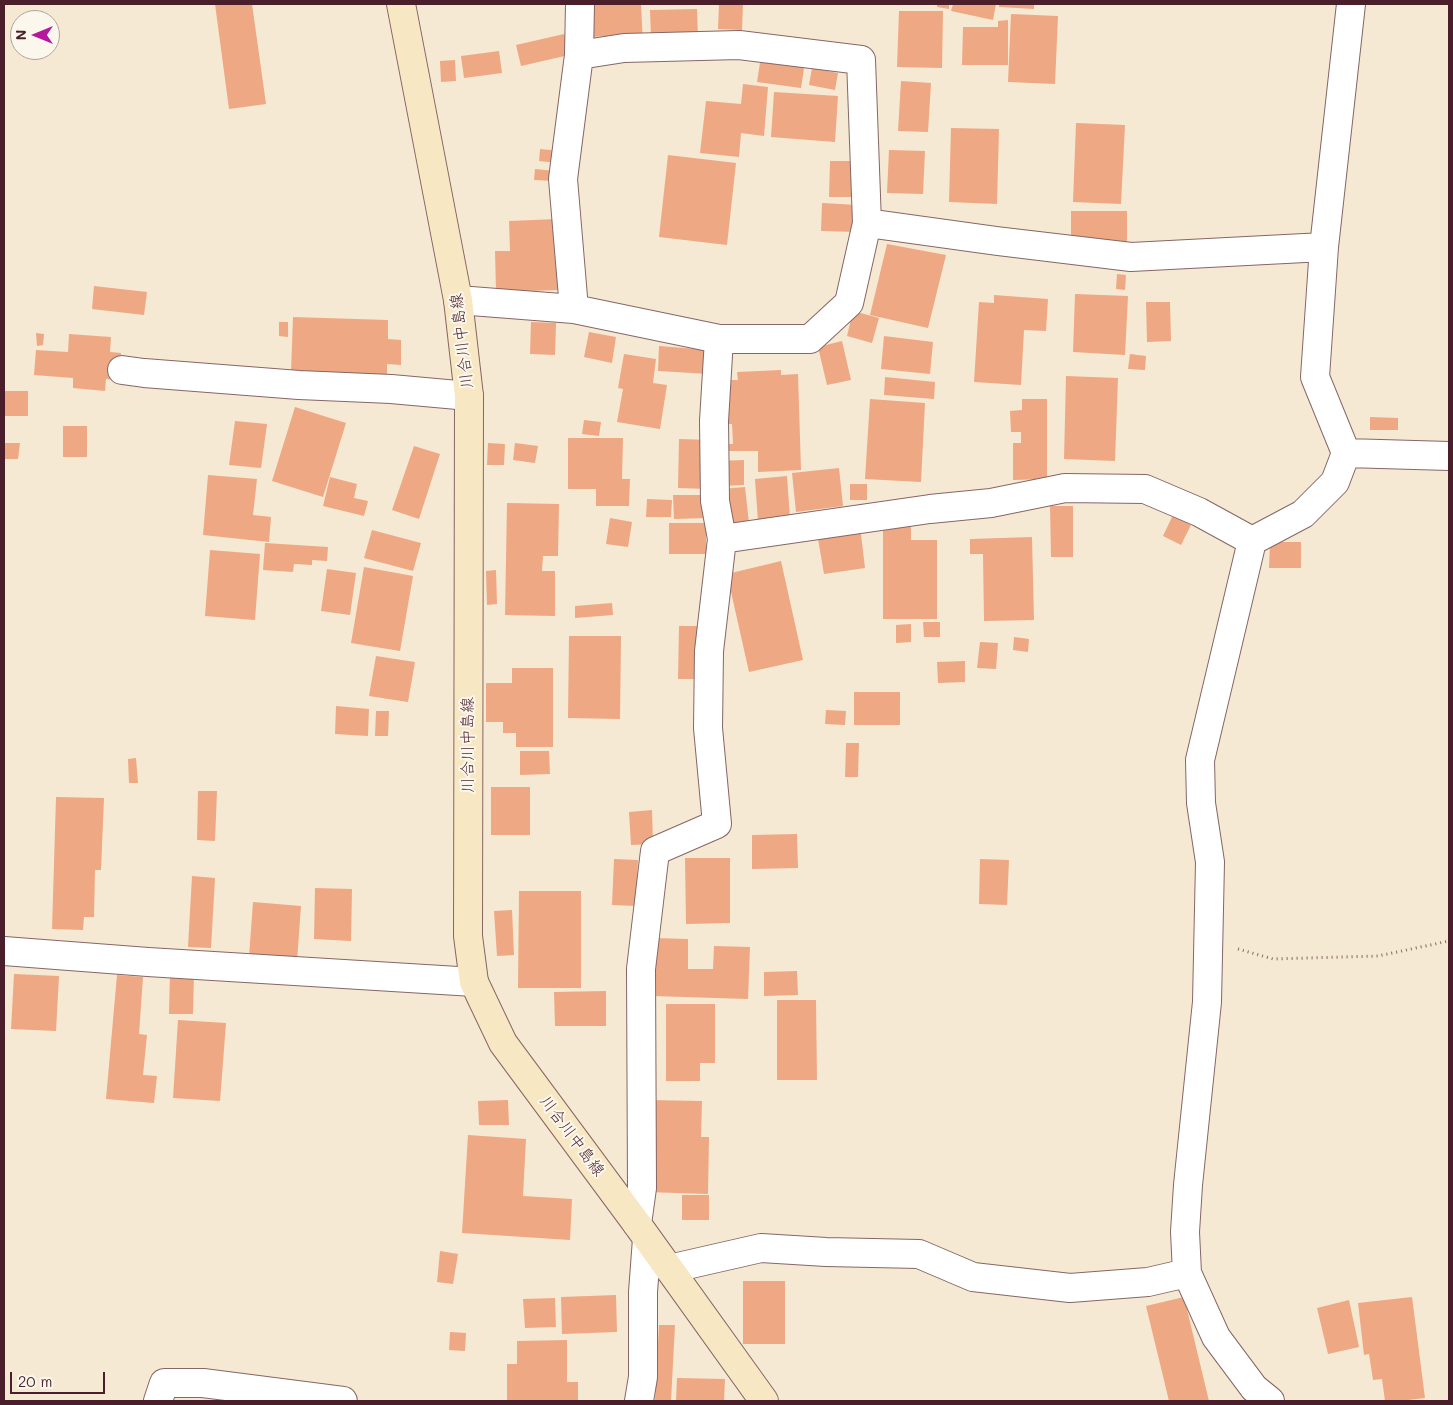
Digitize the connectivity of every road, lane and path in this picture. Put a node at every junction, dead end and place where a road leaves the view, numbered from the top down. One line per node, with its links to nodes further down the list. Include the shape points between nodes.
1 (401, 4): 7 (main road, 川合川中島線)
2 (580, 4): 4 (street)
3 (1351, 4): 6 (street)
4 (579, 55): 5 (street, via 624,48 739,45 861,60); 8 (street, via 563,179)
5 (866, 223): 6 (street, via 1131,257); 9 (street, via 849,303 810,338)
6 (1324, 247): 12 (street, via 1315,378)
7 (458, 300): 8 (street); 11 (main road, 川合川中島線)
8 (574, 309): 9 (street)
9 (719, 339): 14 (street, via 714,421 715,501)
10 (122, 370): 11 (street)
11 (468, 396): 19 (main road, 川合川中島線, via 468,936)
12 (1346, 453): 13 (street); 15 (street, via 1335,482 1303,514)
13 (1449, 456)
14 (722, 539): 15 (street, via 930,508 991,503 1065,488 1145,489 1199,512); 20 (street, via 709,651 708,728 716,824 655,851 641,969)
15 (1252, 541): 16 (street, via 1200,760 1201,803 1210,862)
16 (1208, 940): 17 (path, via 1273,959 1378,956); 22 (street, via 1207,1002 1185,1232)
17 (1449, 941)
18 (4, 951): 19 (street)
19 (474, 982): 20 (main road, 川合川中島線, via 503,1043)
20 (642, 1232): 21 (main road, 川合川中島線); 25 (street, via 643,1377)
21 (669, 1269): 22 (street, via 761,1248 919,1254 973,1277 1070,1288 1148,1282); 26 (main road, 川合川中島線)
22 (1187, 1273): 27 (street, via 1216,1337 1254,1388)
23 (158, 1401): 24 (street, via 164,1382 203,1382)
24 (343, 1401)
25 (639, 1401)
26 (764, 1401)
27 (1270, 1401)

